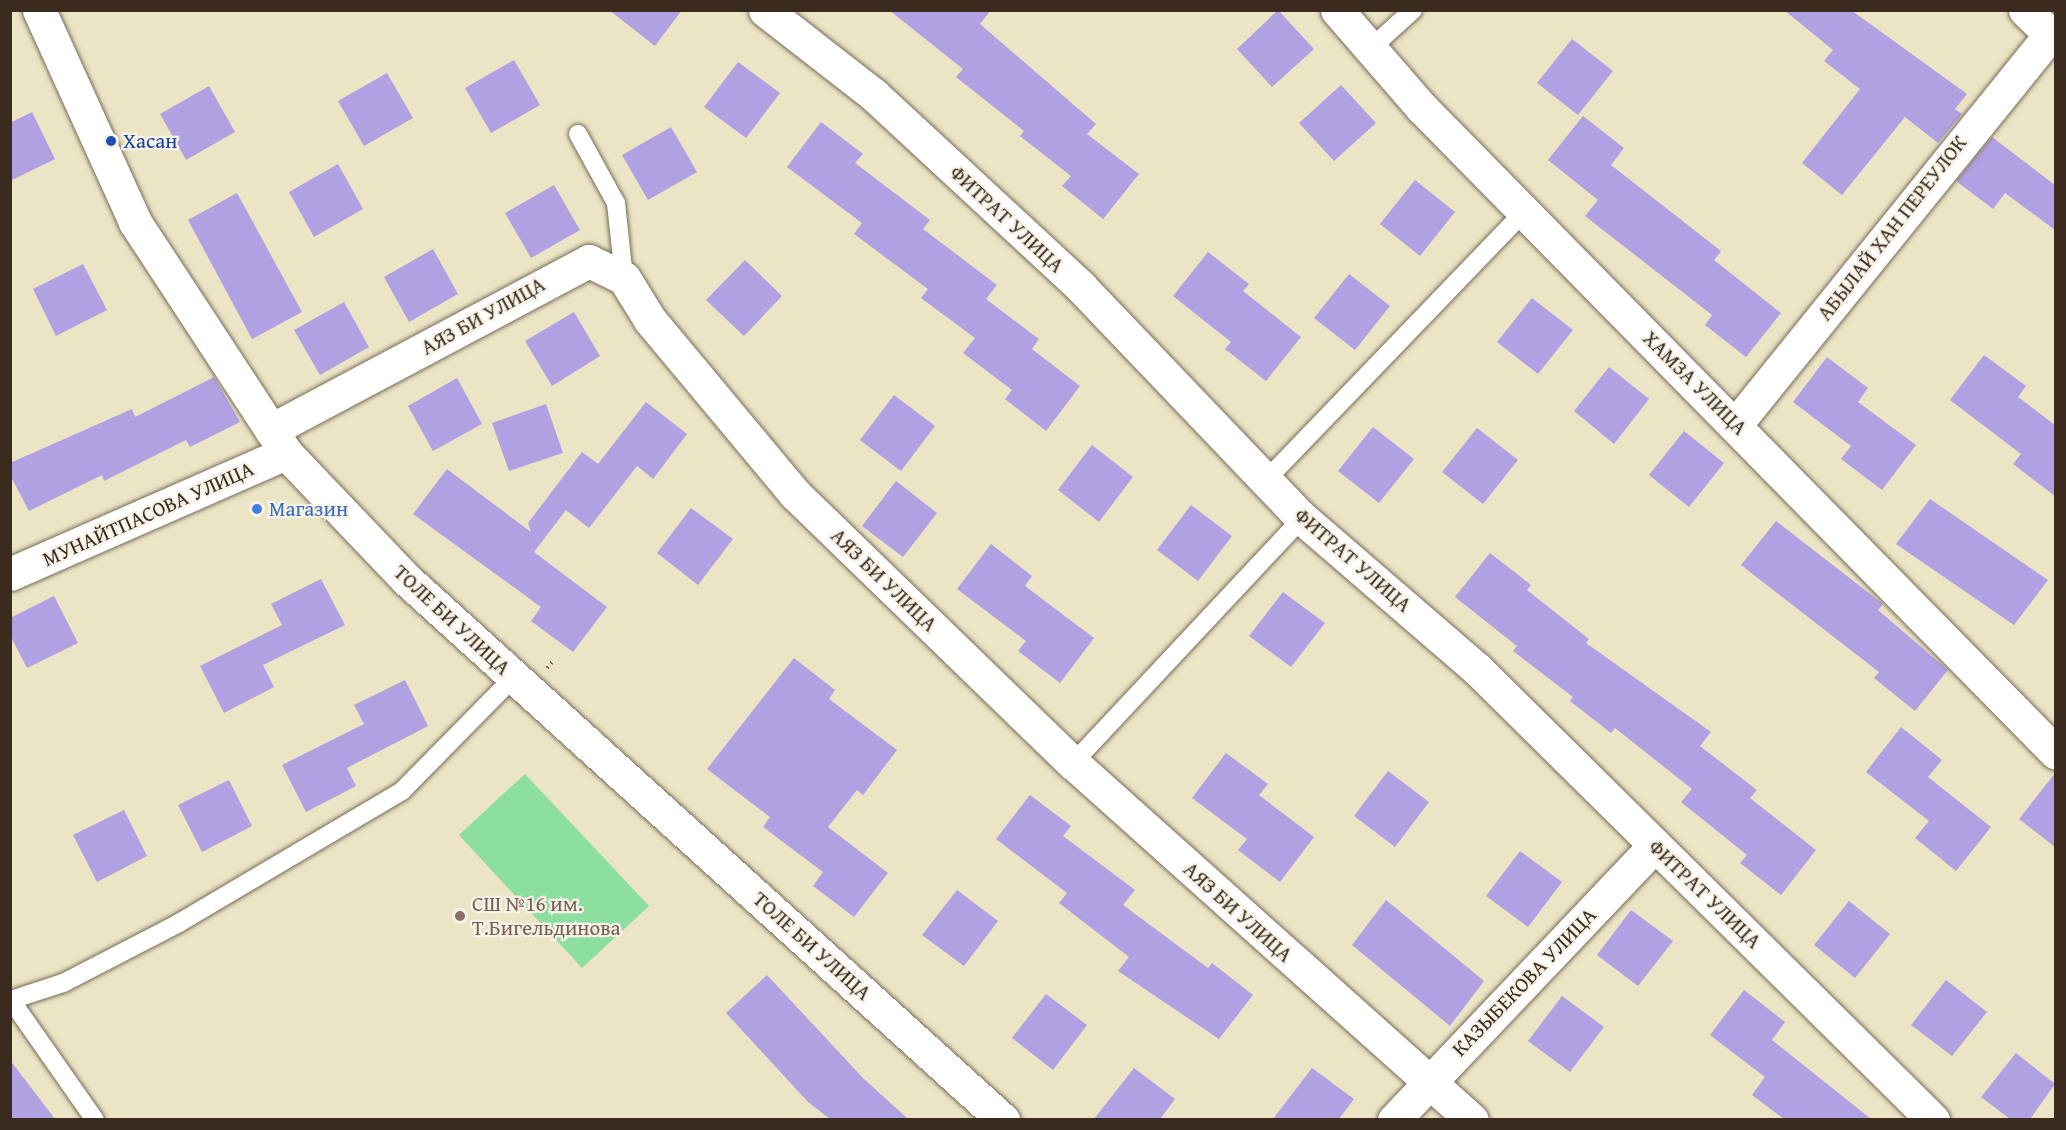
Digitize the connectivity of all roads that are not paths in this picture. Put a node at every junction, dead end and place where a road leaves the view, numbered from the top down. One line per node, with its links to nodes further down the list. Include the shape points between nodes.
1 (39, 10): 12 (street, ТОЛЕ БИ УЛИЦА, via 135,222)
2 (765, 10): 13 (street, ФИТРАТ УЛИЦА, via 874,95 1072,279)
3 (1337, 10): 7 (street, ХАМЗА УЛИЦА)
4 (1413, 10): 7 (lane)
5 (2025, 10): 6 (street)
6 (2053, 38): 11 (street, АБЫЛАЙ ХАН ПЕРЕУЛОК)
7 (1370, 49): 9 (street, ХАМЗА УЛИЦА)
8 (579, 134): 10 (lane, via 616,203)
9 (1525, 211): 11 (street, ХАМЗА УЛИЦА); 13 (lane)
10 (624, 278): 12 (street, АЯЗ БИ УЛИЦА, via 589,261); 18 (street, АЯЗ БИ УЛИЦА, via 650,320 795,494)
11 (1736, 424): 17 (street, ХАМЗА УЛИЦА)
12 (279, 442): 15 (street, МУНАЙТПАСОВА УЛИЦА); 16 (street, ТОЛЕ БИ УЛИЦА, via 406,579)
13 (1266, 480): 14 (street, ФИТРАТ УЛИЦА)
14 (1302, 518): 18 (lane); 19 (street, ФИТРАТ УЛИЦА, via 1476,668)
15 (10, 574)
16 (514, 677): 21 (lane, via 402,791 179,923 63,983 11,1000); 22 (street, ТОЛЕ БИ УЛИЦА)
17 (2055, 753)
18 (1073, 763): 20 (street, АЯЗ БИ УЛИЦА)
19 (1655, 845): 20 (street, КАЗЫБЕКОВА УЛИЦА); 25 (street, ФИТРАТ УЛИЦА)
20 (1430, 1080): 23 (street, КАЗЫБЕКОВА УЛИЦА); 24 (street, АЯЗ БИ УЛИЦА)
21 (95, 1119)
22 (1003, 1119)
23 (1394, 1119)
24 (1472, 1119)
25 (1933, 1119)

